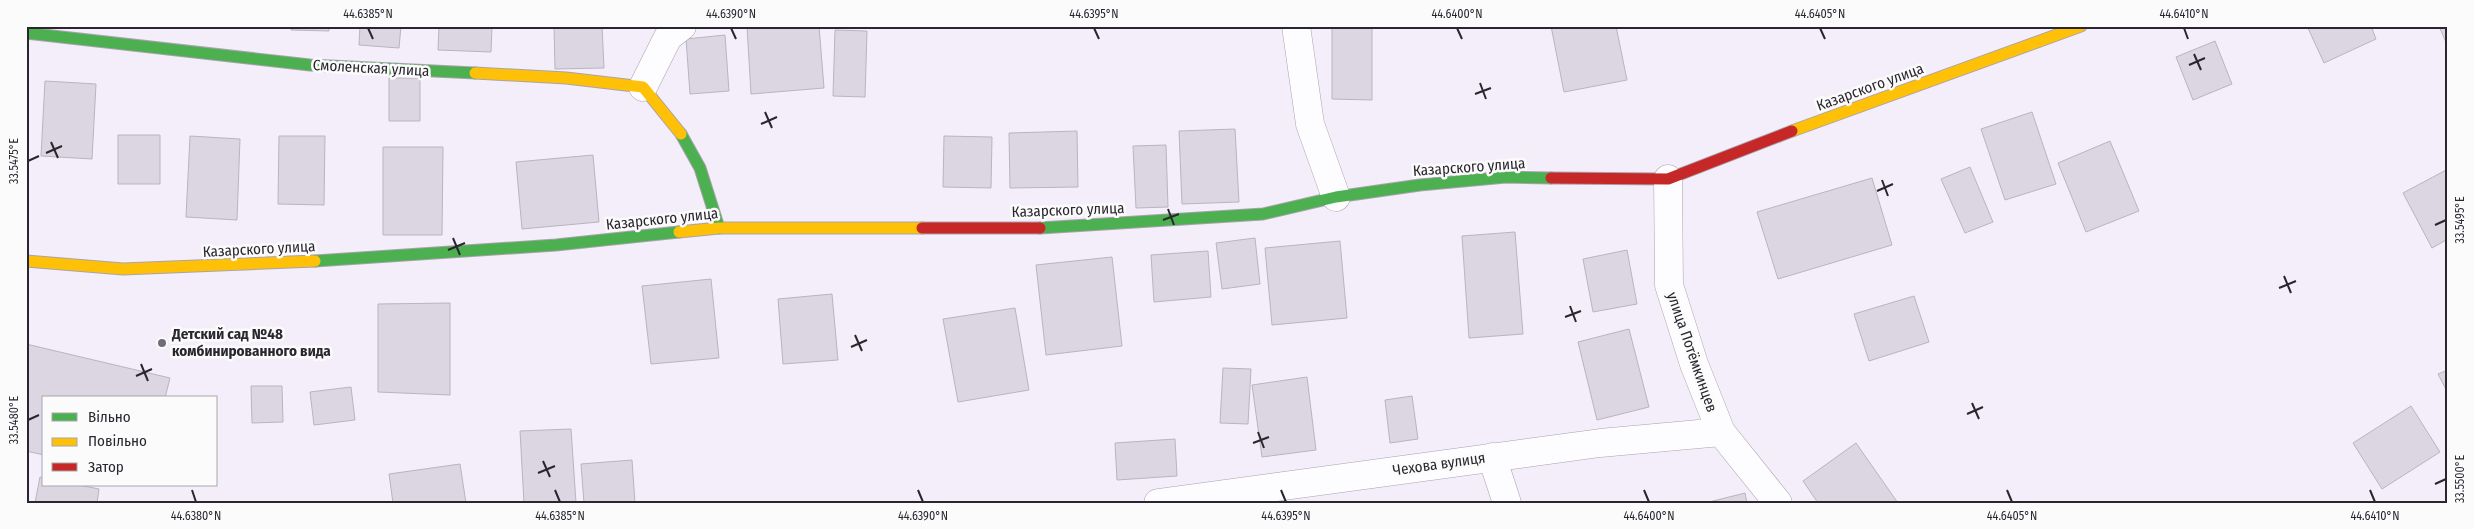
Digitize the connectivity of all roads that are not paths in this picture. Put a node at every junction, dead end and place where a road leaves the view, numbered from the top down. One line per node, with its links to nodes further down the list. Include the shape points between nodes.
1 (682, 26): 5 (street, via 668,37)
2 (1296, 26): 7 (street, via 1310,124)
3 (2081, 26): 6 (street, Казарского улица)
4 (26, 34): 5 (street, Смоленская улица, via 310,65 566,78)
5 (643, 87): 8 (street, via 670,116 698,160)
6 (1668, 179): 7 (street, Казарского улица, via 1506,177); 10 (street, улица Потёмкинцев, via 1670,285 1694,364)
7 (1336, 197): 8 (street, Казарского улица, via 1263,214 1050,228)
8 (719, 228): 9 (street, Казарского улица, via 556,245 256,265 123,269)
9 (26, 261)
10 (1721, 432): 11 (street, Чехова вулиця); 14 (street, улица Потёмкинцев)
11 (1492, 456): 12 (street, Чехова вулиця); 13 (street)
12 (1158, 503)
13 (1507, 503)
14 (1778, 503)

